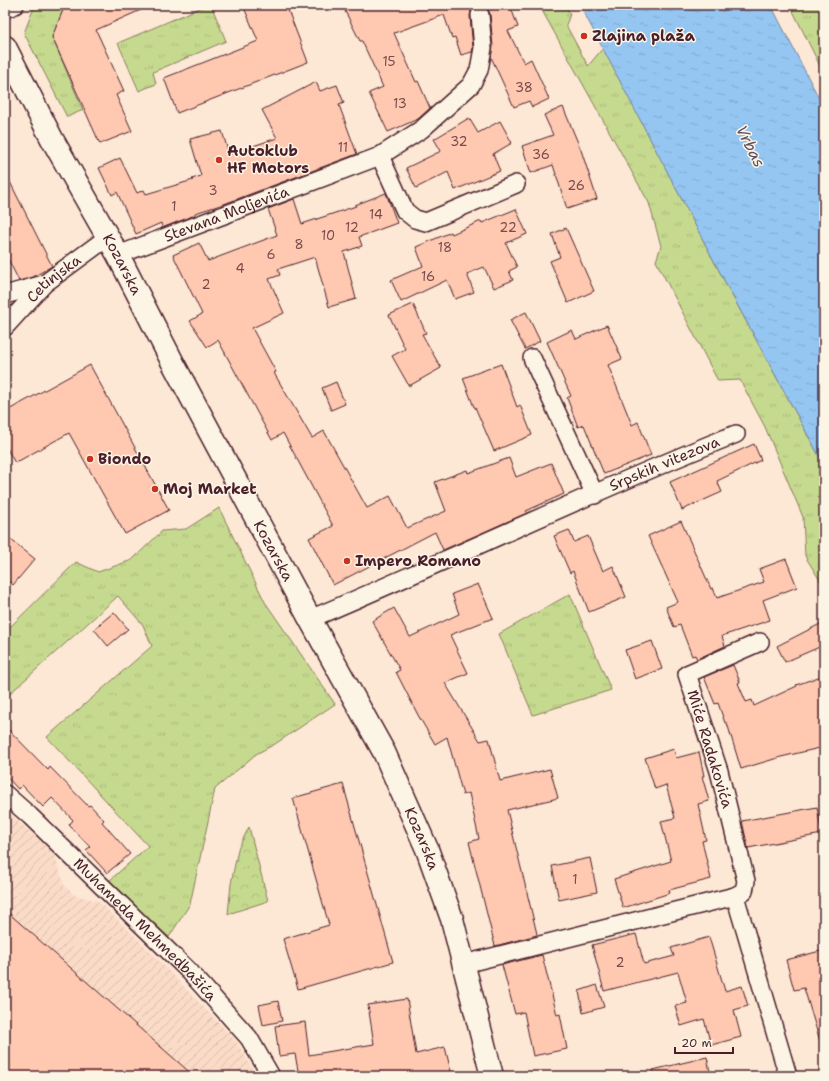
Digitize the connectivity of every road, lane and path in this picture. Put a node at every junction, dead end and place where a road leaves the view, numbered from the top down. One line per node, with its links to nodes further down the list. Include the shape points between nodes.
1 (15, 5): 2 (street)
2 (5, 9)
3 (480, 15): 5 (street, Stevana Moljevića, via 483,48 479,70 471,85 422,129)
4 (5, 47): 7 (main road, Kozarska, via 52,139)
5 (380, 156): 6 (street, via 405,211 420,221 426,222); 7 (street, Stevana Moljevića)
6 (516, 184)
7 (113, 246): 8 (street, Cetinjska); 14 (main road, Kozarska)
8 (44, 284): 9 (street); 10 (street, Cetinjska)
9 (5, 295)
10 (5, 326)
11 (532, 358): 13 (street, Srpskih vitezova)
12 (736, 434): 13 (street, Srpskih vitezova)
13 (595, 495): 14 (street, Srpskih vitezova)
14 (310, 618): 18 (main road, Kozarska, via 366,716 394,774 427,849 452,919)
15 (760, 642): 17 (street, Miće Radakovića, via 687,674 719,770 746,881 744,891)
16 (5, 794): 19 (street, Muhameda Mehmedbašića, via 190,972 249,1038)
17 (735, 896): 18 (street); 21 (street)
18 (464, 964): 20 (main road, Kozarska)
19 (271, 1076)
20 (492, 1076)
21 (788, 1076)

